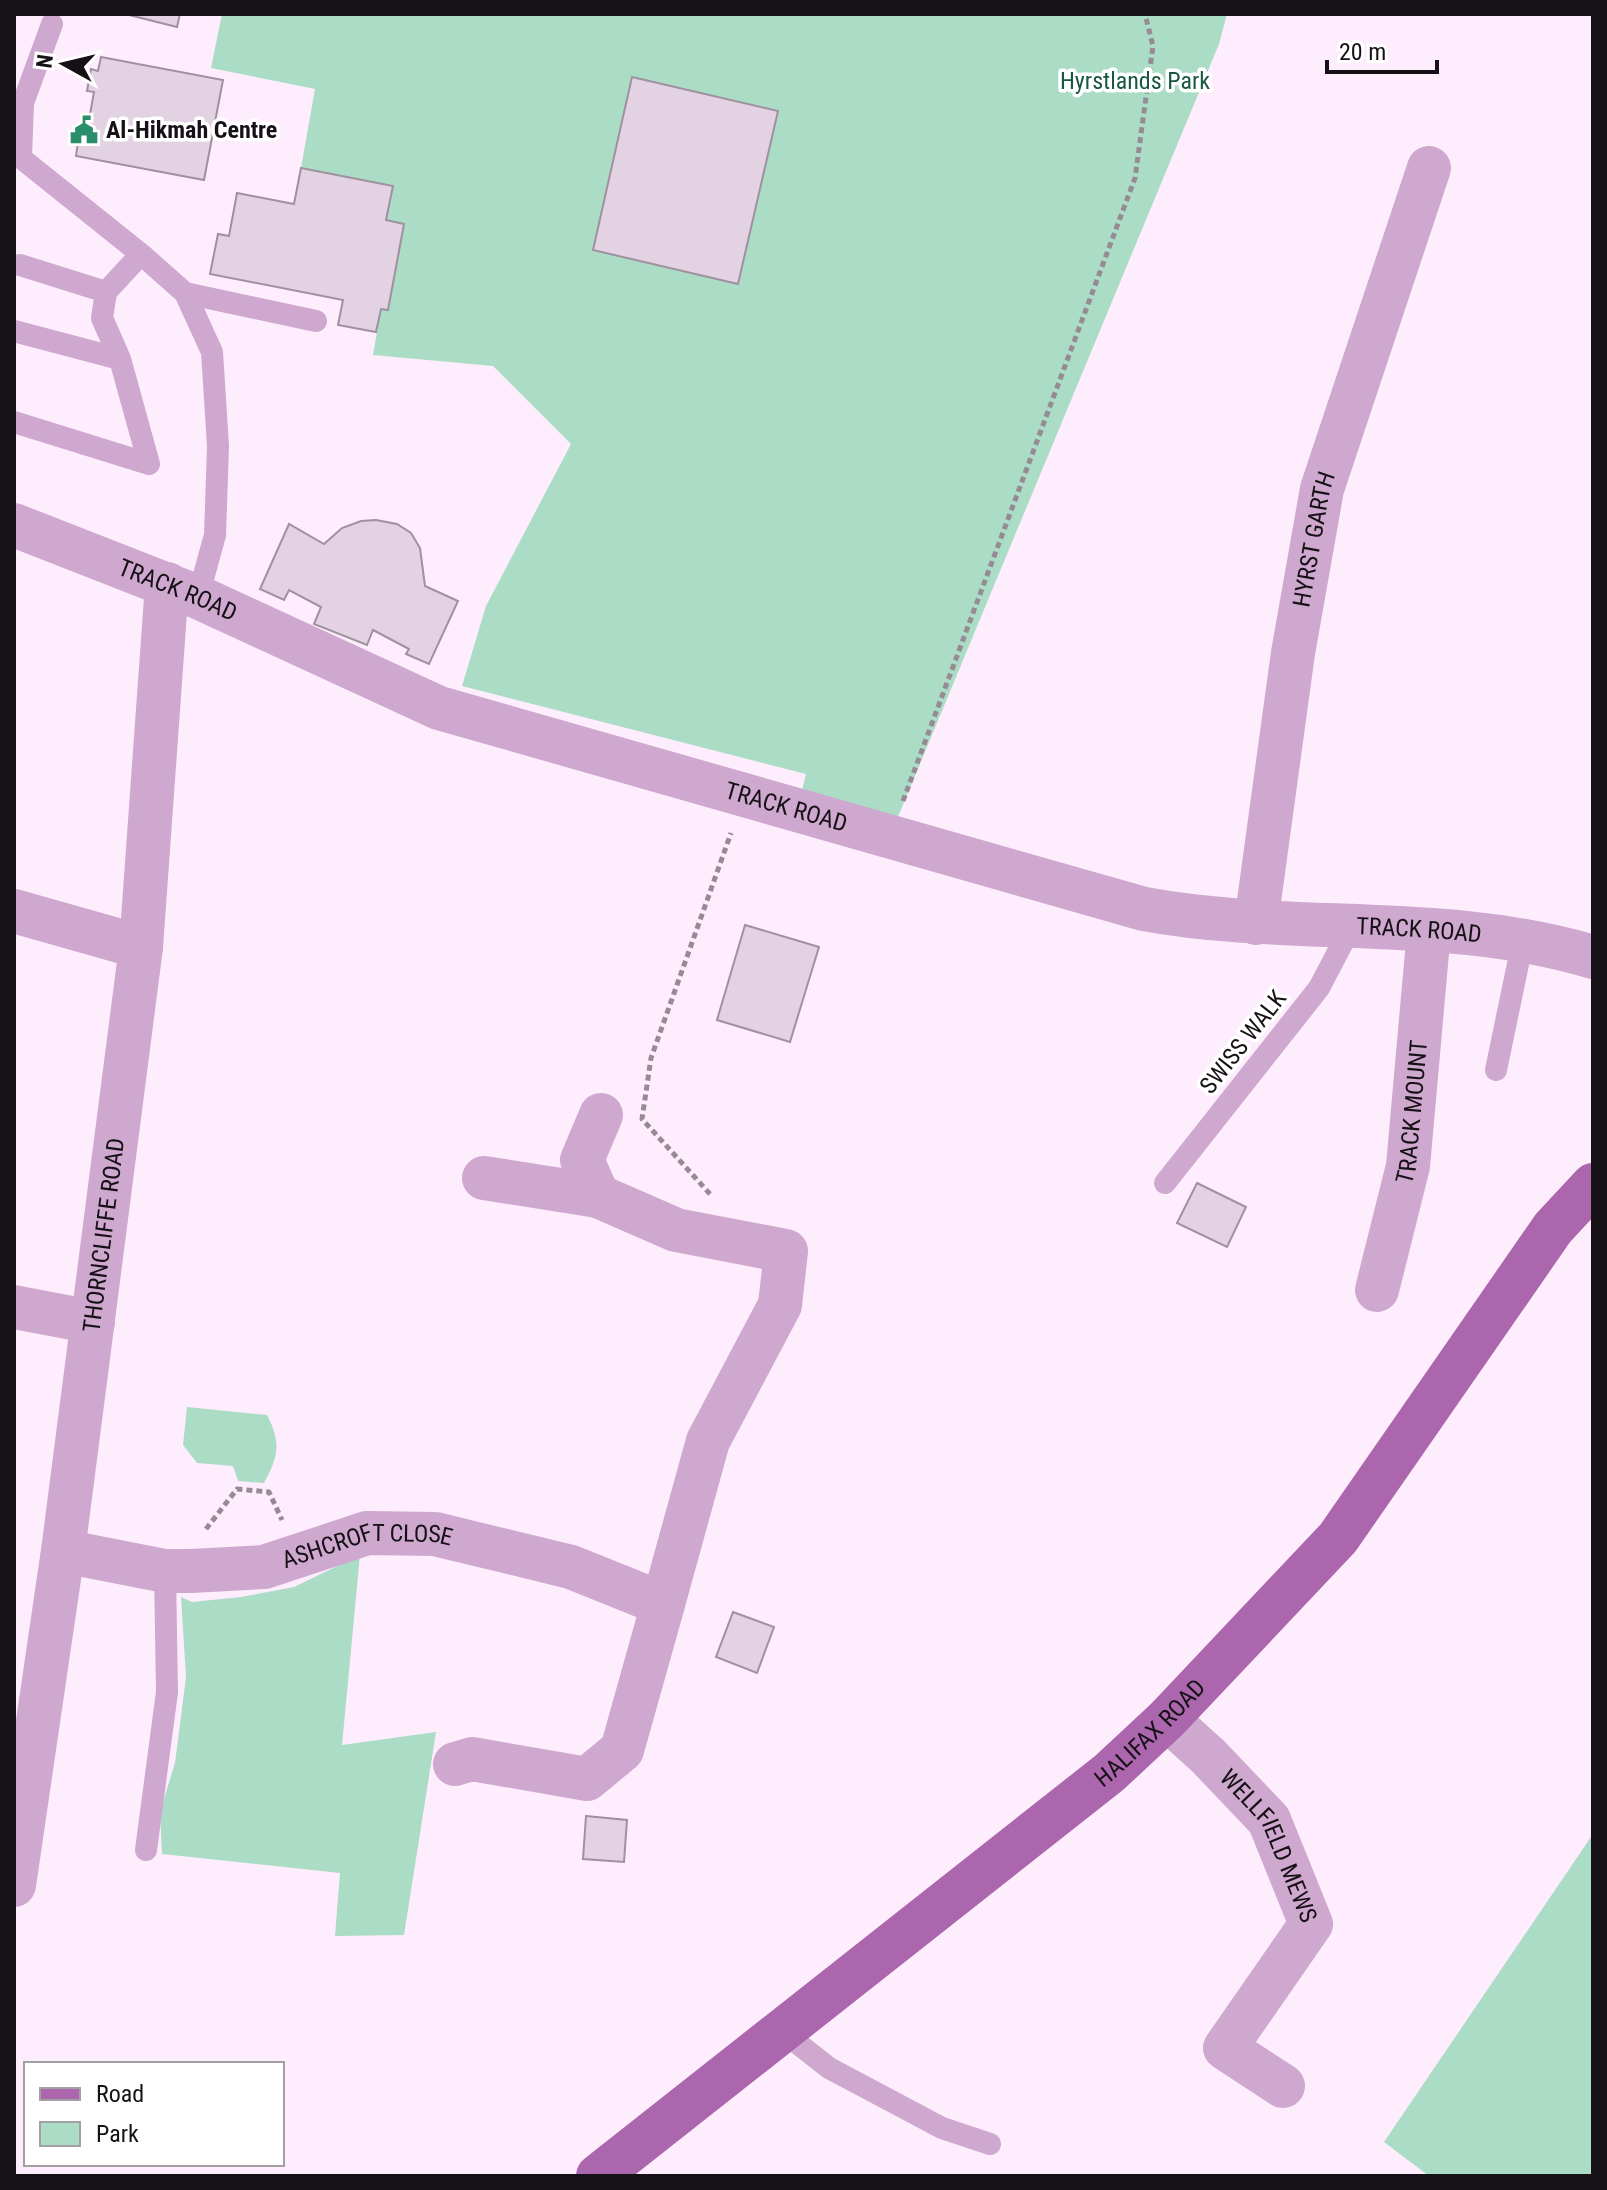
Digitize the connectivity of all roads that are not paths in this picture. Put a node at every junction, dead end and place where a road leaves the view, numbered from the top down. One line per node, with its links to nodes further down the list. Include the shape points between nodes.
1 (52, 24): 3 (lane, via 23,103 21,158)
2 (1429, 168): 14 (street, HYRST GARTH, via 1322,489 1293,653)
3 (141, 254): 5 (lane); 6 (lane)
4 (20, 265): 5 (lane)
5 (106, 292): 9 (lane, via 102,318)
6 (185, 293): 7 (lane); 12 (lane, via 212,352 218,446 215,535)
7 (316, 321)
8 (14, 331): 9 (lane)
9 (120, 359): 10 (lane, via 149,464)
10 (14, 422)
11 (14, 525): 12 (street, TRACK ROAD)
12 (183, 590): 14 (street, TRACK ROAD, via 439,708 1144,909); 18 (street, THORNCLIFFE ROAD)
13 (14, 911): 18 (street)
14 (1256, 923): 15 (street, TRACK ROAD)
15 (1352, 925): 16 (street, TRACK ROAD); 23 (lane, SWISS WALK, via 1319,988)
16 (1429, 930): 17 (street, TRACK ROAD); 26 (street, TRACK MOUNT, via 1408,1166)
17 (1523, 940): 19 (street, TRACK ROAD); 20 (lane)
18 (141, 947): 28 (street, THORNCLIFFE ROAD)
19 (1588, 955)
20 (1496, 1070)
21 (601, 1115): 25 (street, via 582,1160)
22 (484, 1178): 25 (street)
23 (1165, 1183)
24 (1593, 1185): 32 (main road, HALIFAX ROAD, via 1553,1228 1338,1538)
25 (598, 1196): 31 (street, via 676,1230 786,1251 780,1305 708,1441)
26 (1377, 1290)
27 (14, 1307): 28 (street)
28 (93, 1322): 29 (street, THORNCLIFFE ROAD)
29 (63, 1551): 30 (street, ASHCROFT CLOSE); 35 (street, THORNCLIFFE ROAD)
30 (178, 1571): 31 (street, ASHCROFT CLOSE, via 264,1567 367,1533 435,1534 571,1567); 34 (lane)
31 (663, 1604): 33 (street, via 622,1750 587,1779 472,1759)
32 (1167, 1719): 36 (main road, HALIFAX ROAD, via 1109,1773); 37 (street, WELLFIELD MEWS, via 1269,1820 1311,1924 1225,2048)
33 (455, 1764)
34 (146, 1850)
35 (14, 1885)
36 (782, 2031): 38 (lane, via 829,2068 942,2128); 39 (main road, HALIFAX ROAD)
37 (1283, 2086)
38 (990, 2144)
39 (598, 2176)

